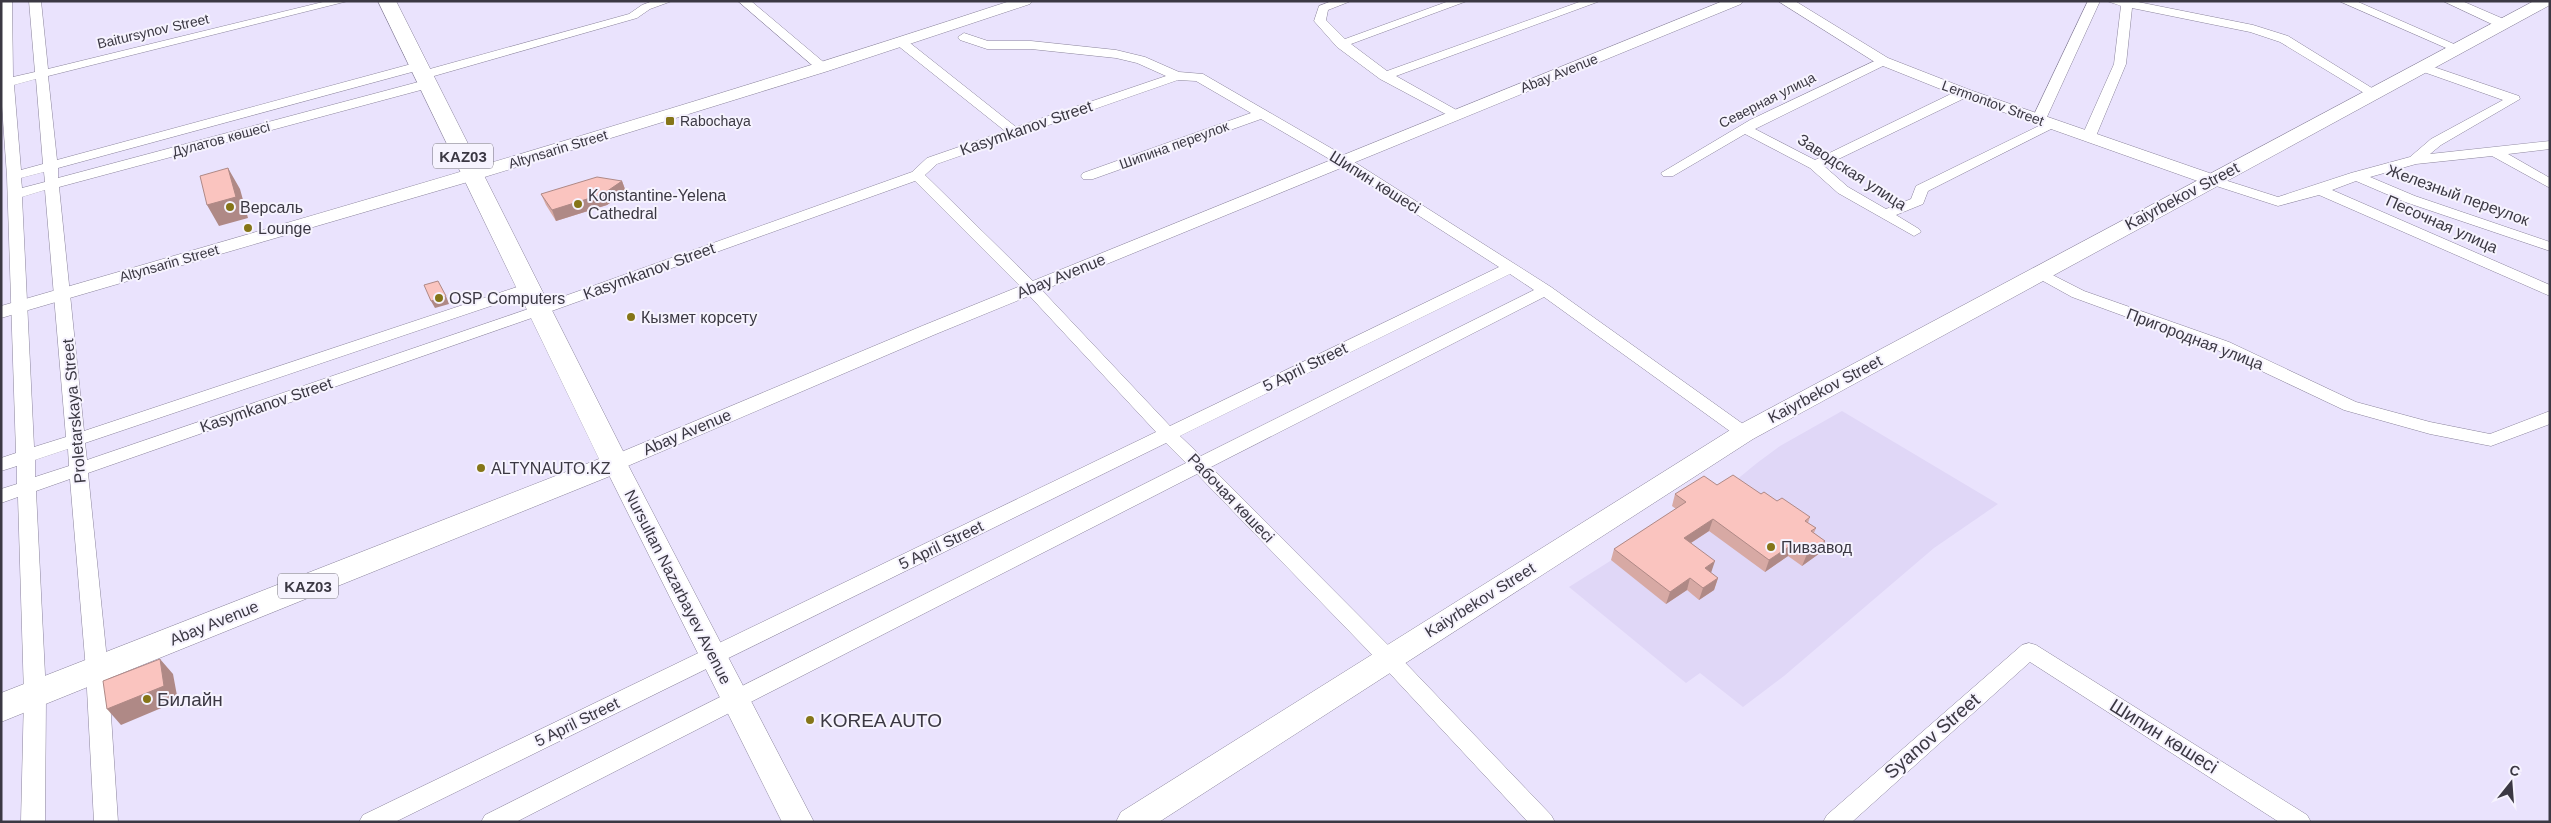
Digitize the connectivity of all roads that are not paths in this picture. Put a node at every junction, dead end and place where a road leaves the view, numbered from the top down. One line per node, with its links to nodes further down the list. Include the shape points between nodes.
1 (35, 1): 28 (street, Proletarskaya Street)
2 (342, 1): 28 (street, Baitursynov Street)
3 (387, 1): 29 (main road, Nursultan Nazarbayev Avenue / KАZ03)
4 (666, 1): 29 (street, Дулатов көшесі, via 646,7 633,16)
5 (744, 1): 27 (street)
6 (1025, 1): 22 (street, Altynsarin Street)
7 (1345, 1): 19 (street)
8 (1461, 1): 23 (street)
9 (1594, 1): 31 (street)
10 (1736, 1): 36 (street, Abay Avenue)
11 (1785, 1): 25 (street, Lermontov Street)
12 (2094, 1): 37 (street)
13 (2113, 1): 18 (street)
14 (2345, 1): 24 (street)
15 (2450, 1): 20 (street)
16 (2546, 1): 20 (main road, Kaiyrbekov Street)
17 (4, 2): 32 (street)
18 (2127, 3): 34 (street, via 2253,29 2284,40); 40 (street, via 2120,64)
19 (1325, 6): 23 (street, via 1320,22)
20 (2501, 23): 24 (main road, Kaiyrbekov Street)
21 (964, 37): 30 (street, Шипин көшесі, via 987,45 1031,45 1116,54)
22 (901, 42): 27 (street, Altynsarin Street); 39 (street)
23 (1341, 44): 31 (street)
24 (2457, 48): 26 (main road, Kaiyrbekov Street)
25 (1883, 61): 33 (street, Lermontov Street); 38 (street, Северная улица)
26 (2422, 67): 34 (main road, Kaiyrbekov Street); 43 (street, via 2514,99 2436,142)
27 (823, 68): 48 (street, Altynsarin Street)
28 (41, 73): 32 (street, Baitursynov Street); 46 (street, Proletarskaya Street)
29 (423, 75): 46 (street, Дулатов көшесі); 48 (main road, Nursultan Nazarbayev Avenue / KАZ03); 53 (street, Дулатов көшесі)
30 (1177, 76): 35 (street, Шипин көшесі, via 1199,77); 39 (street, Kasymkanov Street)
31 (1384, 76): 36 (street)
32 (4, 83): 55 (street)
33 (1964, 93): 37 (street, Lermontov Street); 45 (street)
34 (2374, 93): 52 (main road, Kaiyrbekov Street)
35 (1261, 114): 44 (street, Шипин көшесі); 50 (street, Шипина переулок)
36 (1455, 115): 44 (street, Abay Avenue)
37 (2046, 122): 40 (street, Lermontov Street); 57 (street, via 1922,189 1918,201)
38 (1745, 129): 45 (street, Заводская улица); 47 (street, Северная улица)
39 (1014, 132): 49 (street, Kasymkanov Street, via 932,161)
40 (2089, 136): 52 (street, Lermontov Street)
41 (2550, 145): 42 (street)
42 (2494, 151): 43 (street); 54 (street)
43 (2415, 160): 51 (street)
44 (1343, 161): 60 (street, Шипин көшесі); 62 (street, Abay Avenue)
45 (1814, 165): 57 (street, Заводская улица, via 1843,190)
46 (51, 166): 53 (street, Proletarskaya Street); 55 (street, Дулатов көшесі)
47 (1668, 173)
48 (472, 175): 65 (street, Altynsarin Street); 66 (main road, Nursultan Nazarbayev Avenue / KАZ03)
49 (917, 175): 62 (street, Рабочая көшесі); 66 (street, Kasymkanov Street)
50 (1088, 176)
51 (2356, 176): 56 (street); 59 (street, Железный переулок, via 2410,199)
52 (2212, 180): 56 (street, via 2278,202); 61 (main road, Kaiyrbekov Street)
53 (53, 184): 55 (street, Дулатов көшесі); 65 (street, Proletarskaya Street)
54 (2550, 184)
55 (11, 186): 67 (street)
56 (2320, 190): 64 (street, Песочная улица)
57 (1885, 215): 58 (street, Заводская улица)
58 (1914, 232)
59 (2550, 247)
60 (1510, 268): 63 (street, Шипин көшесі); 70 (street, 5 April Street)
61 (2039, 273): 68 (street, Пригородная улица, via 2078,294 2222,346 2350,406 2430,428 2491,440); 69 (main road, Kaiyrbekov Street)
62 (1031, 288): 70 (street, Рабочая көшесі); 73 (street, Abay Avenue)
63 (1545, 290): 69 (street, Шипин көшесі); 75 (street)
64 (2550, 291)
65 (63, 294): 67 (street, Altynsarin Street); 71 (street, Proletarskaya Street)
66 (534, 299): 71 (street, Kasymkanov Street); 73 (main road, Nursultan Nazarbayev Avenue / KАZ03); 76 (street, Kasymkanov Street)
67 (10, 310): 72 (street)
68 (2550, 417)
69 (1744, 433): 81 (main road, Kaiyrbekov Street)
70 (1168, 434): 75 (street, Рабочая көшесі); 80 (street, 5 April Street)
71 (77, 440): 72 (street, Kasymkanov Street); 76 (street, Proletarskaya Street)
72 (25, 457): 74 (street, Kasymkanov Street); 77 (street)
73 (614, 463): 80 (main road, Nursultan Nazarbayev Avenue); 82 (main road, Abay Avenue / KАZ03)
74 (1, 465)
75 (1199, 465): 81 (street, Рабочая көшесі); 84 (street)
76 (79, 469): 77 (street, Kasymkanov Street); 82 (street, Proletarskaya Street)
77 (26, 487): 78 (street, Kasymkanov Street); 83 (street)
78 (1, 496)
79 (2029, 650): 93 (street, Syanov Street); 94 (street, Шипин көшесі)
80 (714, 655): 84 (main road, Nursultan Nazarbayev Avenue); 88 (street, 5 April Street)
81 (1388, 658): 91 (main road, Kaiyrbekov Street); 92 (street, Рабочая көшесі)
82 (97, 670): 83 (main road, Abay Avenue / KАZ03); 87 (street, Proletarskaya Street)
83 (35, 695): 85 (main road, Abay Avenue / KАZ03); 86 (street)
84 (736, 699): 89 (street); 90 (main road, Nursultan Nazarbayev Avenue)
85 (1, 708)
86 (34, 822)
87 (106, 822)
88 (371, 822)
89 (493, 822)
90 (798, 822)
91 (1132, 822)
92 (1543, 822)
93 (1835, 822)
94 (2299, 822)

